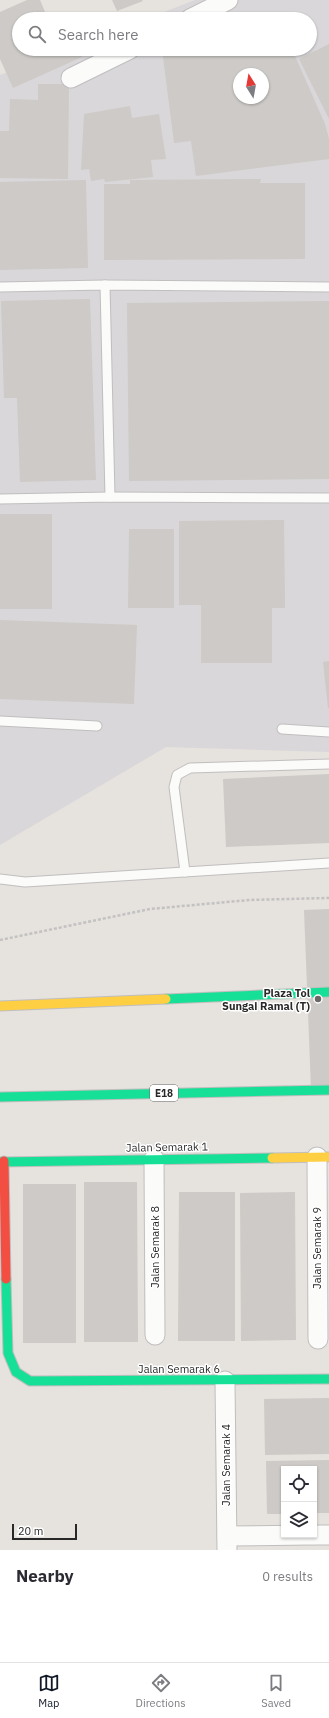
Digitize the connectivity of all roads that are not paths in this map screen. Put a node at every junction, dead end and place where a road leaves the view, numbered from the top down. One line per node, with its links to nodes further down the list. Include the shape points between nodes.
1 (228, 0): 2 (street)
2 (204, 12)
3 (116, 56): 4 (street)
4 (71, 78)
5 (105, 285): 6 (lane); 7 (lane); 8 (lane)
6 (0, 287)
7 (329, 287)
8 (110, 497): 9 (lane); 10 (lane)
9 (329, 498)
10 (0, 499)
11 (0, 721): 12 (lane)
12 (97, 726)
13 (282, 729): 14 (lane)
14 (329, 732)
15 (329, 764): 17 (lane, via 190,768 177,775 174,787)
16 (329, 863): 17 (lane)
17 (185, 872): 18 (lane, via 25,882)
18 (0, 879)
19 (329, 992): 20 (main road)
20 (0, 1006)
21 (329, 1090): 22 (main road, E18)
22 (0, 1097)
23 (323, 1157): 24 (main road, Jalan Semarak 1); 27 (street, Jalan Semarak 9)
24 (154, 1159): 25 (main road, Jalan Semarak 1); 26 (street, Jalan Semarak 8)
25 (2, 1161): 29 (main road, Jalan Semarak 6, via 8,1353 16,1372 30,1381)
26 (155, 1335)
27 (318, 1339)
28 (329, 1379): 29 (main road, Jalan Semarak 6)
29 (225, 1381): 33 (street, Jalan Semarak 4)
30 (317, 1535): 31 (street)
31 (329, 1535)
32 (281, 1538): 33 (street)
33 (227, 1543)

